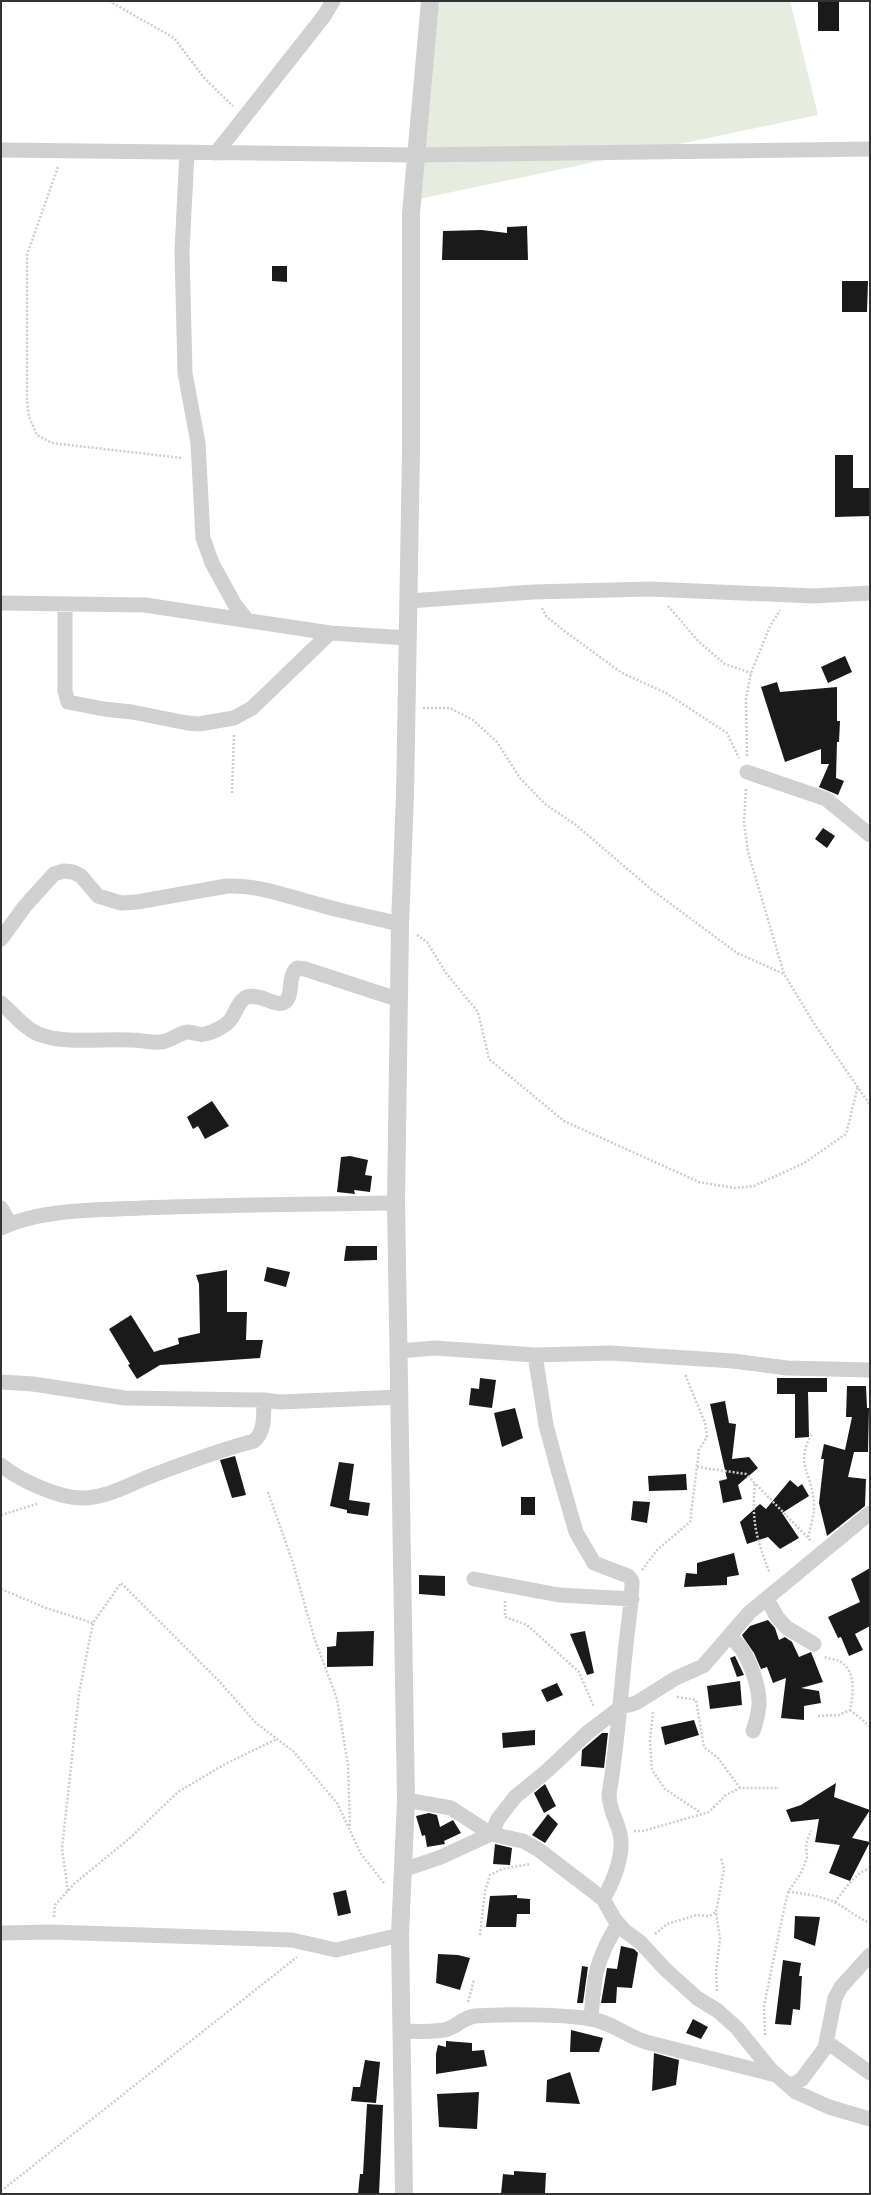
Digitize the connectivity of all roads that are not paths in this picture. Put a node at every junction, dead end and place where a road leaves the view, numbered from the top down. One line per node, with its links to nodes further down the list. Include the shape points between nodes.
1 (333, 1): 6 (street)
2 (430, 1): 7 (street)
3 (1, 150): 5 (street)
4 (870, 150): 7 (street)
5 (187, 152): 6 (street); 12 (street, via 182,251 185,372 198,443 201,523 205,549 235,605)
6 (216, 153): 7 (street)
7 (416, 155): 9 (street, via 410,255)
8 (870, 593): 9 (street, via 813,596 650,588 533,592)
9 (409, 601): 14 (street)
10 (1, 603): 11 (street)
11 (65, 605): 12 (street, via 145,605); 13 (street, via 65,691 68,702 187,723 199,724 234,718 252,708)
12 (246, 619): 13 (street)
13 (330, 633): 14 (street)
14 (408, 638): 17 (street)
15 (747, 772): 16 (street, via 826,799)
16 (870, 835)
17 (400, 924): 18 (street, via 316,904 262,887 241,885 121,903 98,896 81,876 64,871 54,874 25,906); 19 (street)
18 (1, 939)
19 (400, 1000): 20 (street, via 297,968 284,1003 279,1004 257,996 247,997 231,1019 205,1035 183,1032 168,1041 160,1042 74,1039 40,1034 31,1030); 21 (street)
20 (1, 1003)
21 (396, 1203): 23 (street, via 81,1211); 24 (street)
22 (1, 1208): 23 (street)
23 (5, 1226)
24 (399, 1351): 25 (street, via 435,1348); 28 (street)
25 (535, 1355): 26 (street, via 610,1353 733,1361 787,1368); 34 (street, via 546,1425 576,1532 594,1563 628,1576 632,1581)
26 (870, 1370)
27 (1, 1382): 29 (street, via 33,1384 125,1398)
28 (400, 1397): 29 (street, via 280,1402); 39 (street)
29 (264, 1400): 30 (street, via 262,1428 259,1437 254,1441 214,1453 105,1495 81,1498 64,1495 11,1474)
30 (1, 1465)
31 (870, 1513): 33 (street)
32 (474, 1579): 34 (street, via 559,1595)
33 (772, 1594): 35 (street, via 749,1613); 36 (street, via 787,1628)
34 (632, 1599): 37 (street)
35 (728, 1637): 37 (street, via 703,1666 654,1690 636,1703); 38 (street, via 738,1643 744,1651 756,1686 759,1706)
36 (814, 1644)
37 (621, 1707): 40 (street, via 515,1797 498,1819); 42 (street, via 609,1794 609,1805 620,1831 619,1860 616,1873)
38 (753, 1731)
39 (406, 1800): 40 (street, via 451,1808); 41 (street)
40 (491, 1834): 41 (street); 42 (street, via 523,1841)
41 (403, 1870): 45 (street)
42 (603, 1898): 43 (street)
43 (618, 1924): 47 (street, via 599,1959); 51 (street, via 640,1942 696,1998 718,2011 737,2028)
44 (1, 1934): 45 (street, via 52,1932 292,1940 336,1950)
45 (400, 1935): 48 (street)
46 (870, 1955): 49 (street, via 841,1987 835,1998)
47 (590, 2019): 48 (street, via 474,2016 461,2020 448,2029); 51 (street, via 610,2025 631,2038)
48 (402, 2031): 53 (street)
49 (827, 2042): 50 (street); 51 (street, via 802,2079 796,2083)
50 (870, 2073)
51 (783, 2080): 52 (street, via 803,2096)
52 (870, 2119)
53 (404, 2194)

